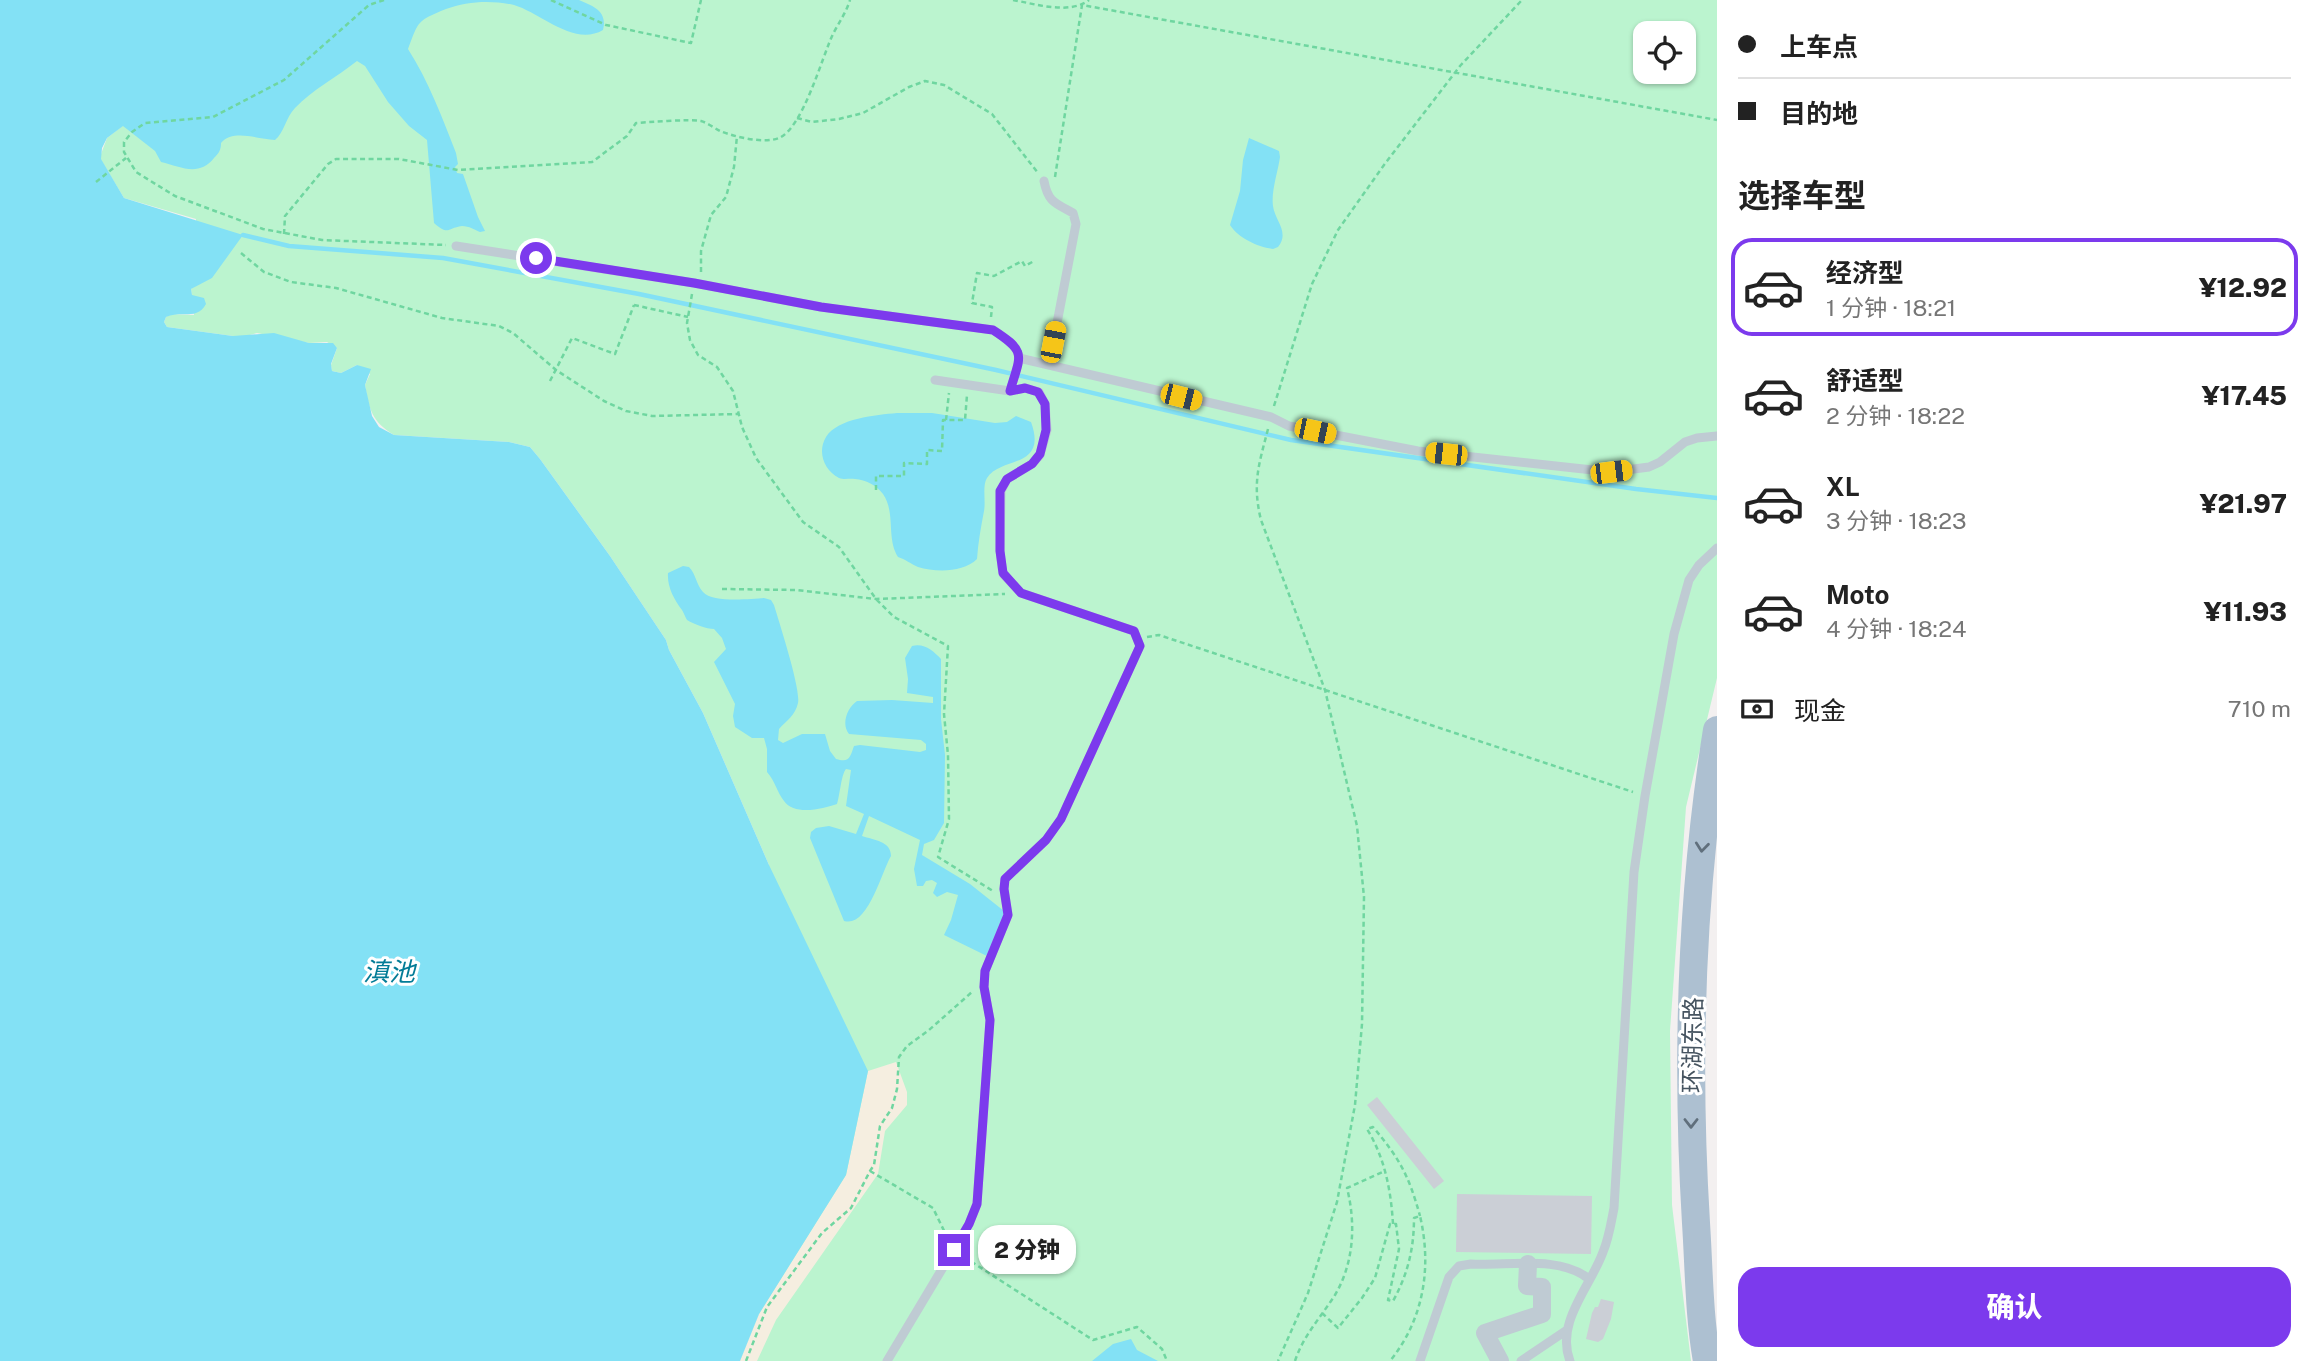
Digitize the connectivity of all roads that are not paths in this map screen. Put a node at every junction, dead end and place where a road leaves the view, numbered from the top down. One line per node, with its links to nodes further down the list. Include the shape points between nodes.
1 (1044, 181): 4 (lane, via 1046,194 1073,213 1076,224)
2 (456, 246): 3 (lane, via 693,287 993,330 1019,351)
3 (1018, 362): 4 (lane); 6 (lane)
4 (1049, 365): 7 (lane, via 1289,426 1418,452 1611,472 1649,467 1685,442)
5 (934, 380): 6 (lane)
6 (1011, 388): 13 (lane, via 1038,392 1045,404 1046,430 1040,454 1007,479 1000,491 1003,573 1021,593 1134,631 1140,646 1061,819 1005,879 1008,915 985,971 990,1020 977,1204)
7 (1717, 436)
8 (1717, 548): 11 (lane, via 1689,580 1645,796 1634,872 1614,1208 1603,1252)
9 (1717, 730): 18 (main road, 环湖东路, one-way to 18, via 1697,894 1691,1014 1691,1151)
10 (1528, 1264): 11 (lane, via 1564,1266); 14 (lane, via 1471,1264 1454,1270); 15 (street, via 1527,1286 1542,1287 1542,1314 1485,1333)
11 (1589, 1279): 12 (lane)
12 (1567, 1330): 16 (lane); 17 (lane)
13 (887, 1361)
14 (1420, 1361)
15 (1500, 1361)
16 (1521, 1361)
17 (1570, 1361)
18 (1707, 1361)

